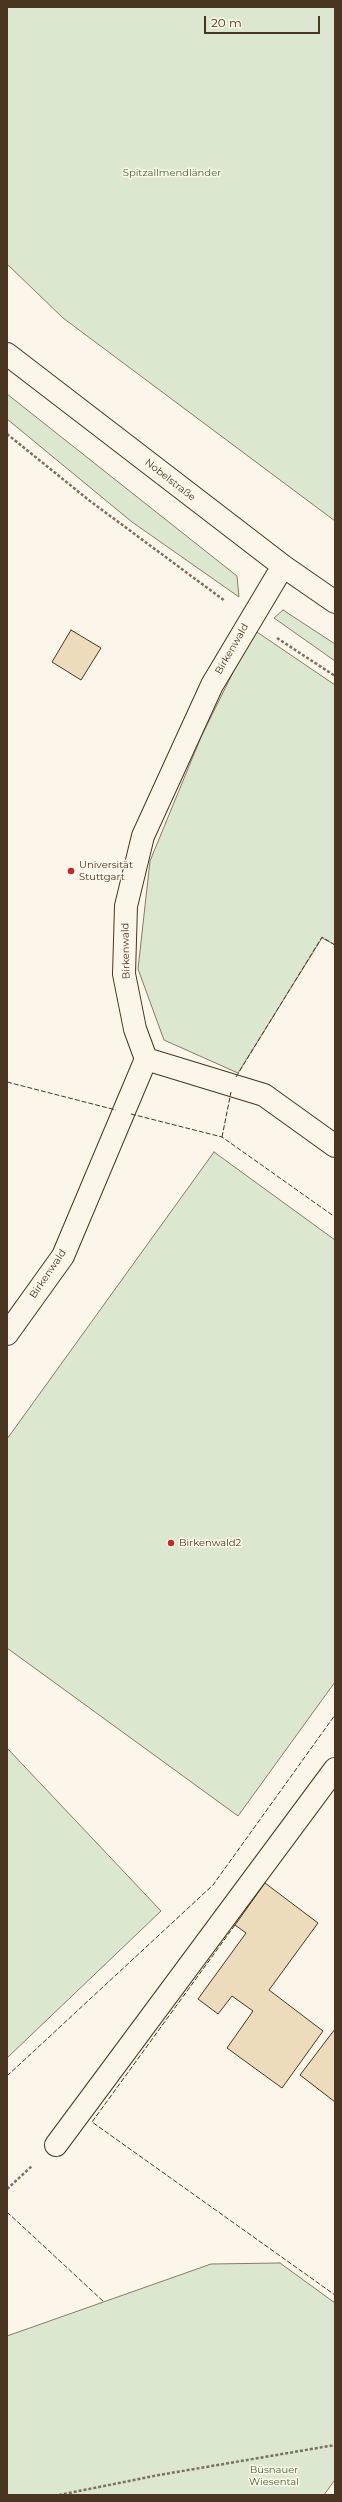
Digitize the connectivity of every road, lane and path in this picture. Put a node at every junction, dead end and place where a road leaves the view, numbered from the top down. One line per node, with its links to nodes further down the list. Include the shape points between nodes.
1 (7, 354): 3 (street, Nobelstraße)
2 (7, 434): 5 (path, via 90,501)
3 (283, 566): 4 (street, Nobelstraße); 5 (street, Birkenwald)
4 (335, 602)
5 (250, 619): 6 (path); 7 (street, Birkenwald, via 212,686 143,836 126,906 124,974 135,1029)
6 (335, 676)
7 (146, 1059): 8 (street, via 264,1095); 9 (street, Birkenwald, via 63,1256)
8 (335, 1146)
9 (7, 1334)
10 (335, 1769): 11 (street)
11 (56, 2145)
12 (335, 2445): 13 (path)
13 (60, 2495)

